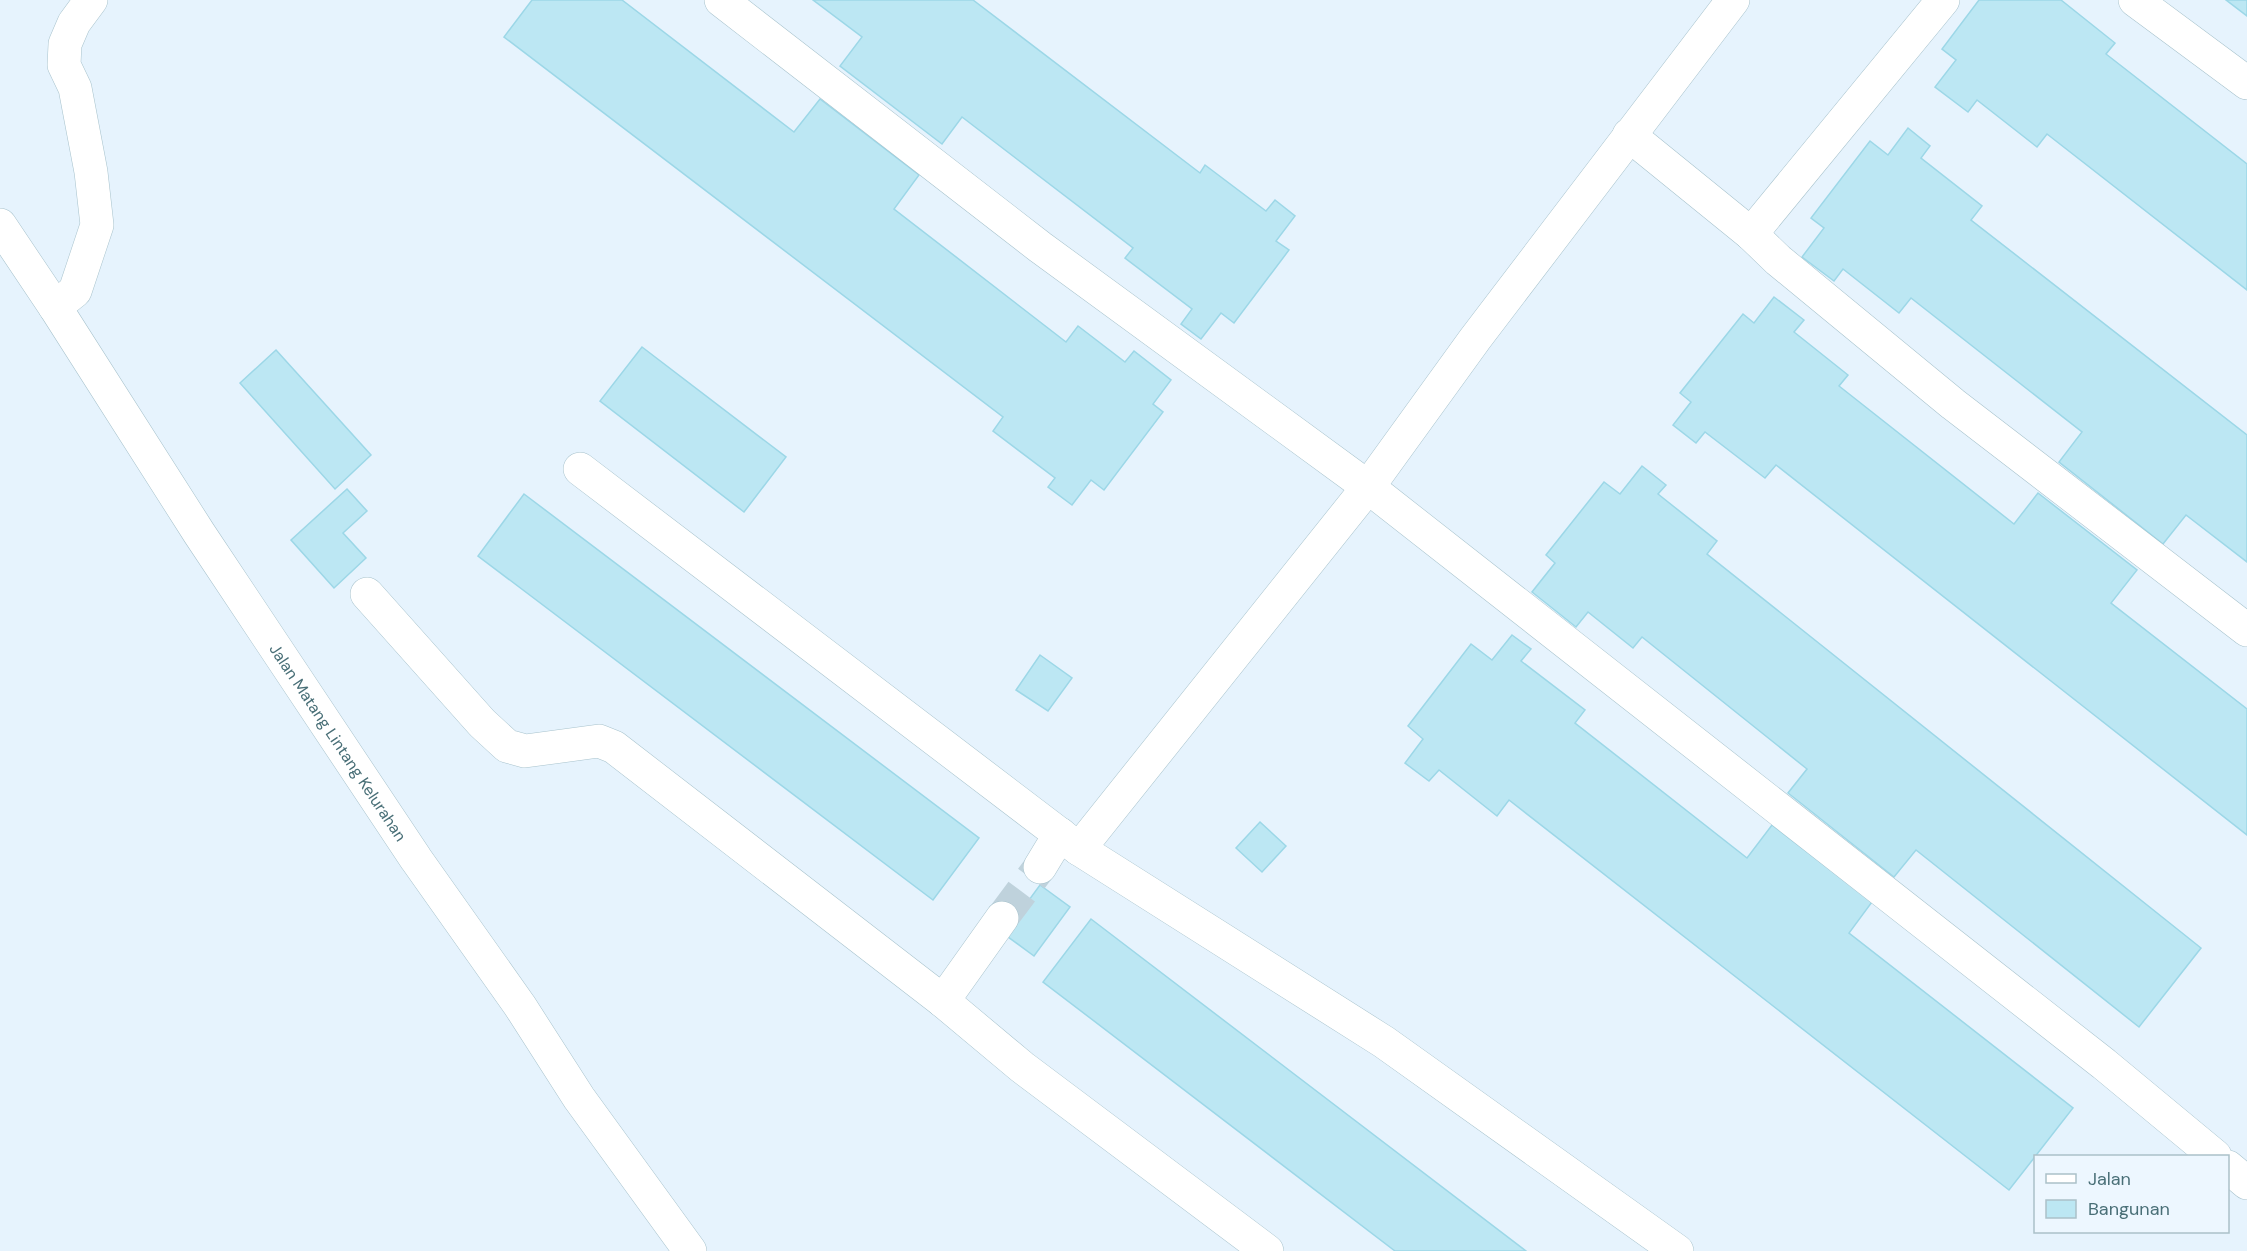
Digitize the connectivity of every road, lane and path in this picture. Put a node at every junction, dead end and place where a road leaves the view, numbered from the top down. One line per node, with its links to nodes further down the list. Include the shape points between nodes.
1 (91, 0): 10 (lane, via 65,44 64,65 75,88 98,225 75,291)
2 (721, 0): 12 (lane, via 1040,247)
3 (1733, 0): 7 (lane)
4 (1943, 0): 9 (lane)
5 (2135, 0): 6 (lane)
6 (2247, 83)
7 (1629, 135): 9 (lane); 12 (lane)
8 (0, 225): 10 (lane, Jalan Matang Lintang Kelurahan)
9 (1751, 234): 14 (lane, via 1953,404)
10 (55, 307): 22 (lane, Jalan Matang Lintang Kelurahan, via 199,533 416,859 520,1006 579,1098)
11 (580, 469): 15 (lane)
12 (1368, 487): 15 (lane); 19 (lane, via 2104,1064)
13 (367, 594): 18 (lane, via 507,746 525,751 599,741 614,747)
14 (2247, 630)
15 (1070, 842): 16 (lane); 24 (lane, via 1383,1042)
16 (1040, 867)
17 (1002, 918): 18 (lane)
18 (943, 1001): 23 (lane, via 1022,1067)
19 (2214, 1155)
20 (2229, 1168): 21 (lane)
21 (2247, 1183)
22 (690, 1251)
23 (1267, 1251)
24 (1677, 1251)

